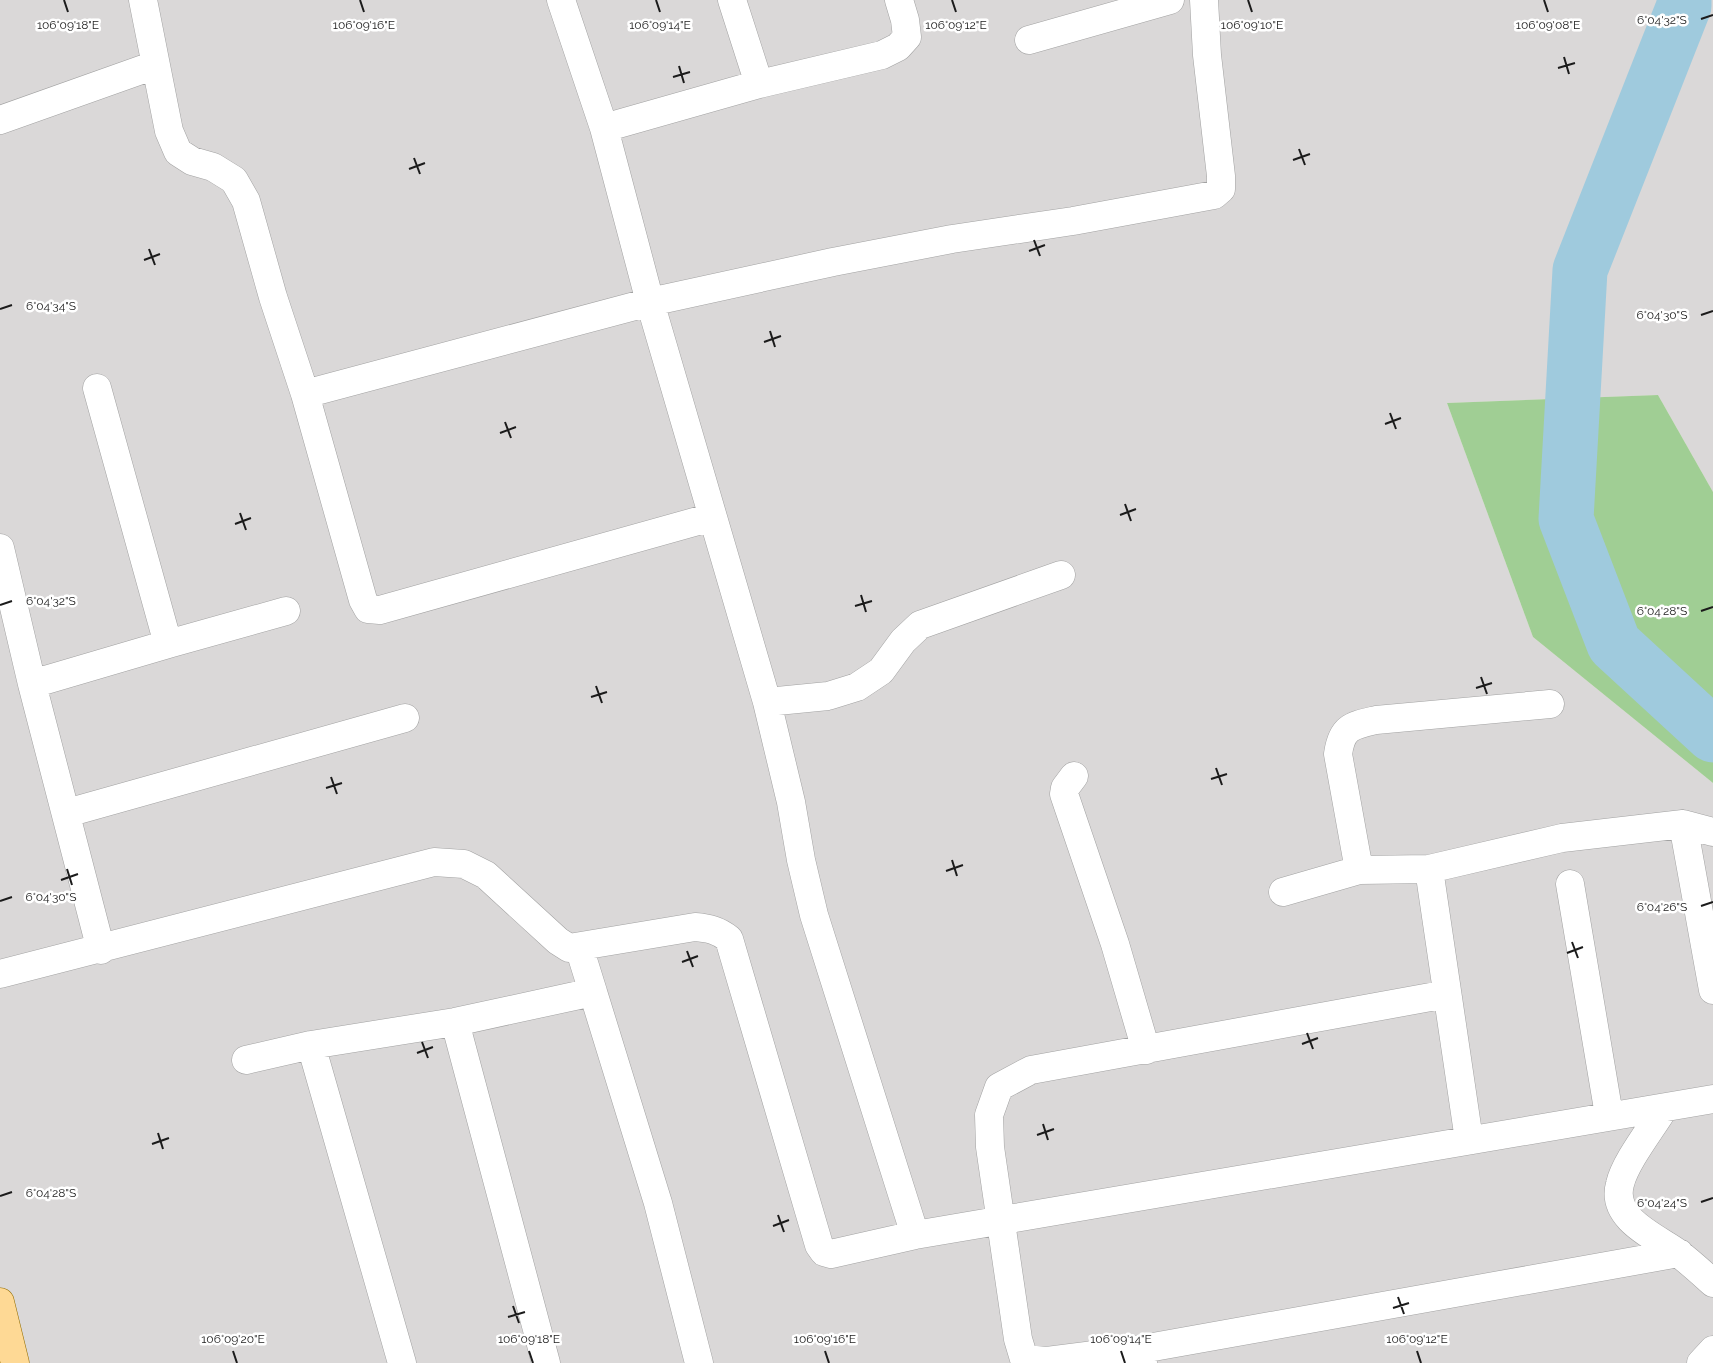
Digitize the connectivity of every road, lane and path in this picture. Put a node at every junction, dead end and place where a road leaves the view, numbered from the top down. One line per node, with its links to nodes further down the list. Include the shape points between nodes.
1 (143, 0): 8 (street)
2 (561, 0): 11 (street)
3 (732, 0): 9 (street)
4 (899, 0): 9 (street, via 907,37 898,47 882,55)
5 (1170, 0): 7 (street)
6 (1204, 0): 12 (street, via 1207,55 1222,176 1221,189 1214,195 952,239)
7 (1029, 40)
8 (155, 65): 10 (street); 14 (street, via 169,131 178,152 234,180 246,201)
9 (759, 84): 11 (street)
10 (0, 120)
11 (604, 128): 12 (street)
12 (650, 302): 14 (street); 15 (street)
13 (97, 388): 19 (street)
14 (305, 394): 15 (street, via 363,600 372,611)
15 (712, 517): 21 (street)
16 (0, 548): 20 (street)
17 (1061, 575): 21 (street, via 920,625 881,671 857,687 828,696)
18 (286, 610): 19 (street)
19 (168, 644): 20 (street)
20 (32, 684): 25 (street)
21 (767, 702): 47 (street, via 814,915)
22 (1550, 704): 29 (street, via 1376,720 1354,725 1341,737 1338,754)
23 (405, 718): 25 (street)
24 (1074, 776): 40 (street, via 1064,794 1115,944)
25 (66, 813): 33 (street)
26 (1683, 824): 27 (street); 28 (street, via 1562,838); 35 (street)
27 (1713, 832)
28 (1429, 869): 29 (street); 37 (street)
29 (1359, 870): 31 (street)
30 (1570, 884): 44 (street)
31 (1283, 892)
32 (578, 948): 33 (street, via 569,948 558,941 486,875 464,864 434,862); 36 (street); 47 (street, via 695,927 711,929 729,939 819,1245 824,1252 831,1254)
33 (101, 950): 34 (street)
34 (0, 974)
35 (1713, 990)
36 (593, 992): 38 (street); 57 (street, via 658,1203)
37 (1447, 994): 40 (street); 45 (street)
38 (455, 1022): 39 (street); 56 (street)
39 (311, 1045): 41 (street); 55 (street)
40 (1146, 1050): 46 (street, via 1030,1070 999,1087 989,1115 990,1146)
41 (246, 1060)
42 (1713, 1099): 43 (street)
43 (1664, 1108): 44 (street); 48 (street, via 1619,1185 1620,1205 1631,1221)
44 (1609, 1115): 45 (street)
45 (1468, 1140): 46 (street)
46 (1002, 1221): 47 (street); 53 (street)
47 (915, 1235)
48 (1679, 1254): 49 (street); 52 (street)
49 (1713, 1283)
50 (0, 1302): 54 (main road)
51 (1713, 1350): 58 (street)
52 (1143, 1356): 53 (street)
53 (1024, 1361)
54 (10, 1362)
55 (402, 1363)
56 (546, 1363)
57 (699, 1363)
58 (1701, 1363)

